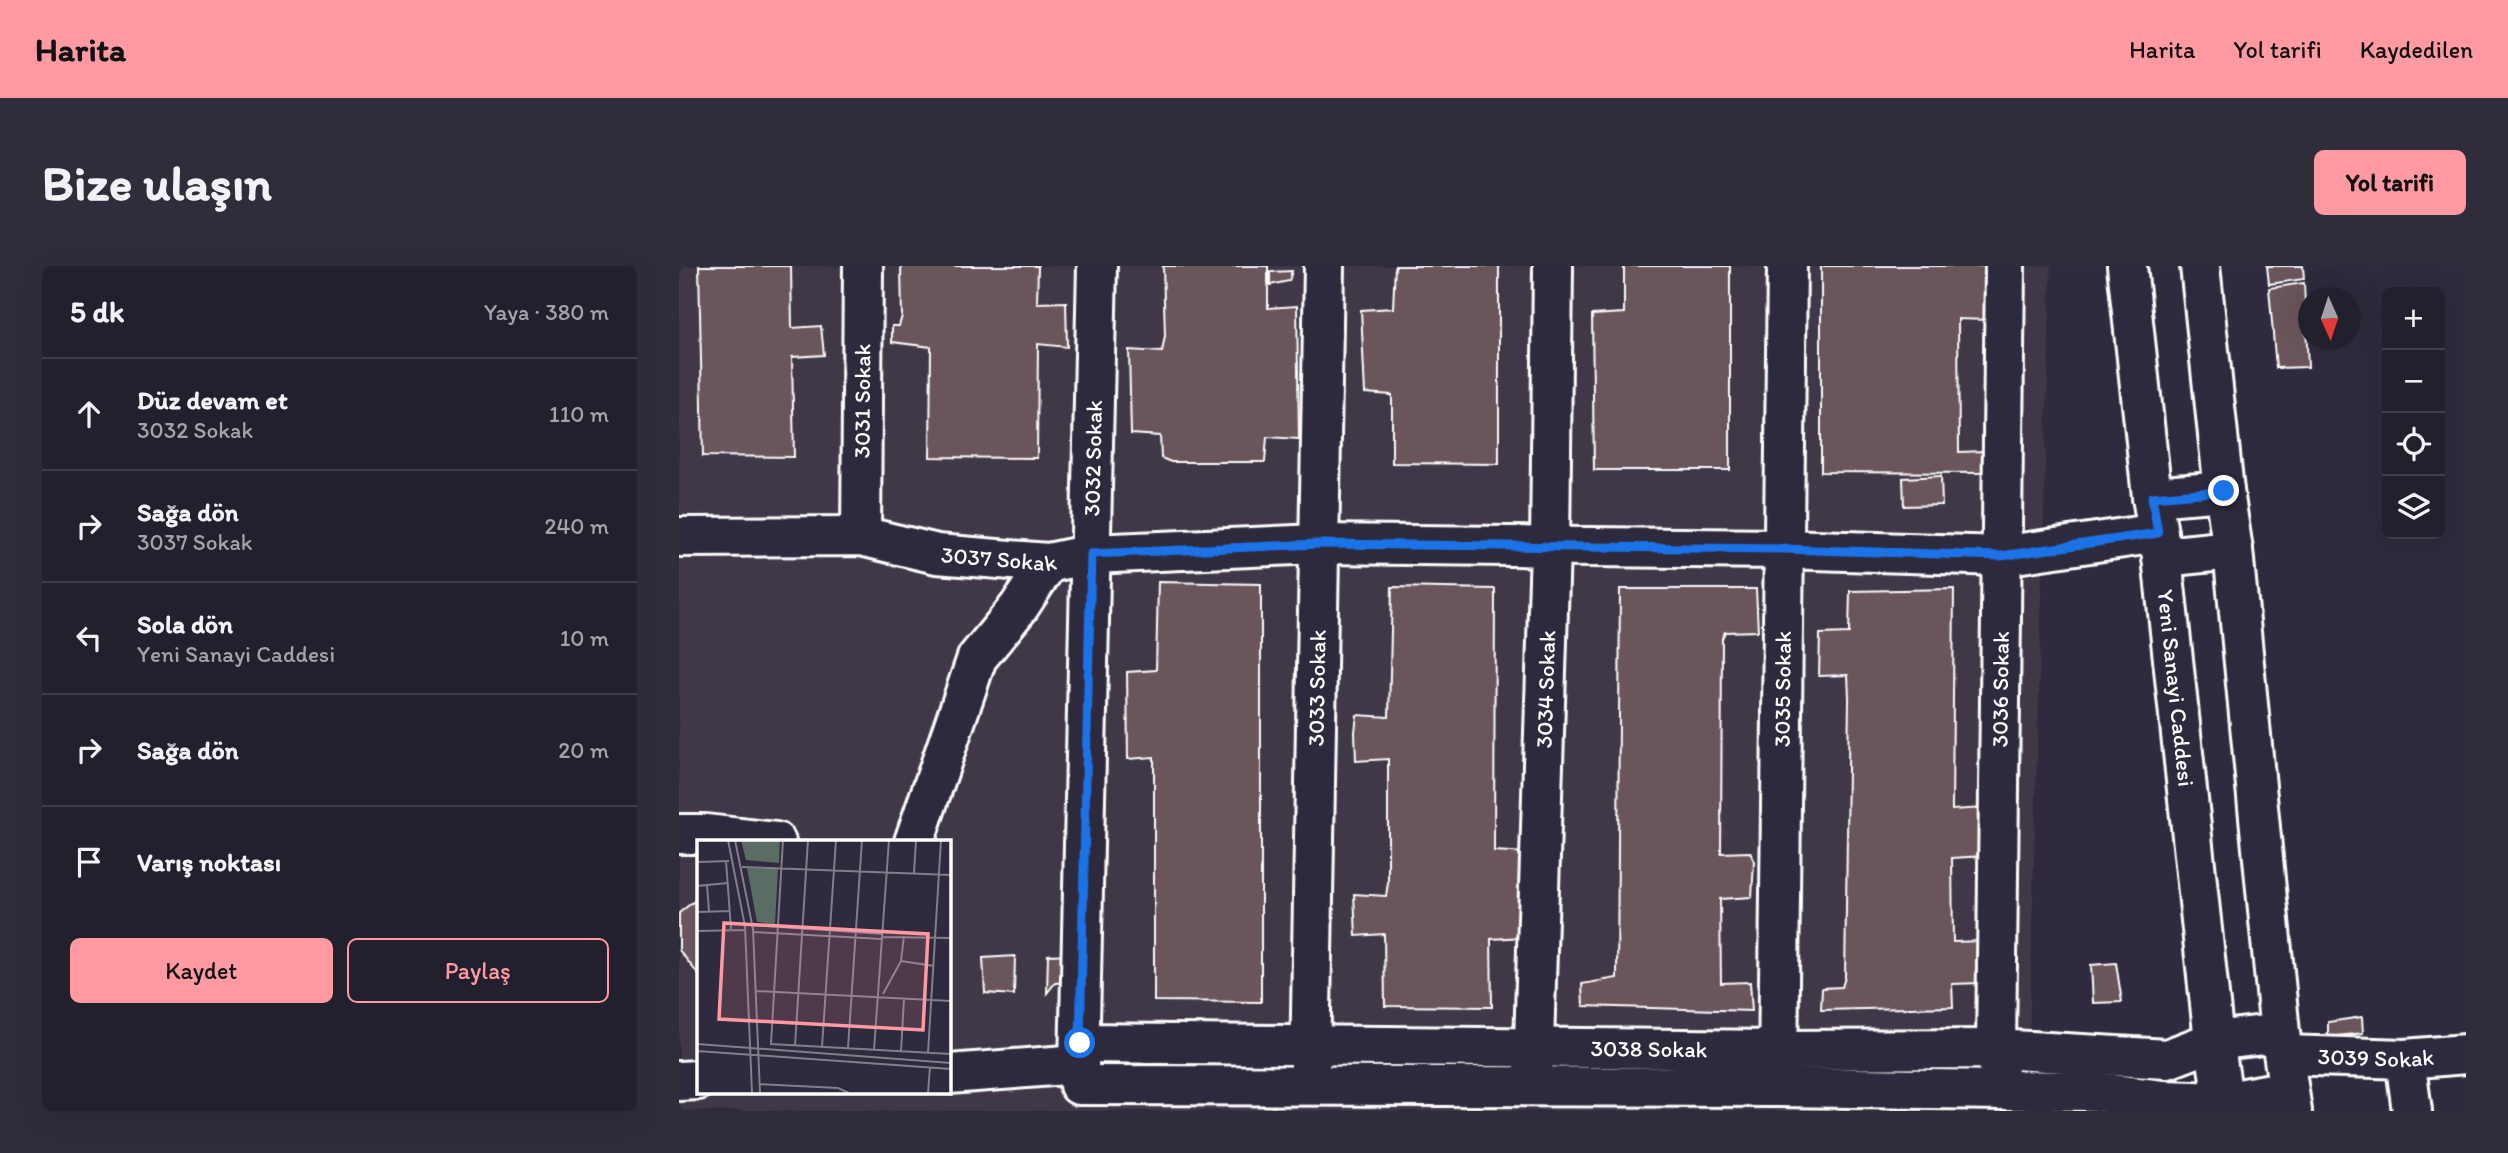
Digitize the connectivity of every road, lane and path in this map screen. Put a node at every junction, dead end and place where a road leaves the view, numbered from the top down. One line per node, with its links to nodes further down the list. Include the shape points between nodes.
1 (863, 266): 11 (main road, 3031 Sokak)
2 (1097, 266): 17 (main road, 3032 Sokak)
3 (1324, 266): 13 (main road, 3033 Sokak)
4 (1553, 266): 14 (main road, 3034 Sokak)
5 (1787, 266): 15 (main road, 3035 Sokak)
6 (2005, 266): 18 (main road, 3036 Sokak)
7 (2127, 266): 10 (main road, Yeni Sanayi Caddesi)
8 (2200, 266): 9 (main road)
9 (2224, 491): 10 (main road); 16 (main road)
10 (2157, 529): 16 (main road); 18 (main road, 3037 Sokak); 23 (main road, Yeni Sanayi Caddesi)
11 (861, 536): 12 (main road, 3037 Sokak); 19 (main road, 3037 Sokak, via 937,554)
12 (679, 537)
13 (1318, 544): 14 (main road, 3037 Sokak); 17 (main road, 3037 Sokak); 24 (main road, 3033 Sokak)
14 (1551, 548): 15 (main road, 3037 Sokak); 25 (main road, 3034 Sokak)
15 (1783, 549): 18 (main road, 3037 Sokak); 34 (main road, 3035 Sokak)
16 (2233, 550): 29 (main road)
17 (1091, 554): 19 (main road, 3037 Sokak); 31 (main road, 3032 Sokak)
18 (2001, 556): 26 (main road, 3036 Sokak)
19 (1048, 562): 22 (main road, via 977,658)
20 (679, 834): 21 (main road)
21 (758, 840)
22 (915, 840)
23 (2214, 1041): 26 (main road, 3038 Sokak, via 2167,1059); 29 (main road, 3038 Sokak); 38 (main road, Yeni Sanayi Caddesi)
24 (1310, 1045): 25 (main road, 3038 Sokak); 31 (main road, 3038 Sokak); 36 (main road, 3033 Sokak)
25 (1534, 1048): 34 (main road, 3038 Sokak); 35 (main road, 3034 Sokak)
26 (1996, 1049): 34 (main road, 3038 Sokak); 37 (main road, 3036 Sokak)
27 (2466, 1054): 28 (main road, 3039 Sokak)
28 (2406, 1059): 29 (main road, 3039 Sokak); 39 (main road)
29 (2286, 1072): 38 (main road, 3038 Sokak)
30 (950, 1074): 31 (main road, 3038 Sokak)
31 (1079, 1076): 36 (main road, 3038 Sokak)
32 (697, 1080): 33 (main road)
33 (679, 1081)
34 (1778, 1083): 35 (main road, 3038 Sokak); 37 (main road, 3038 Sokak)
35 (1533, 1098): 36 (main road, 3038 Sokak)
36 (1310, 1099)
37 (2000, 1101): 38 (main road, 3038 Sokak, via 2089,1091)
38 (2224, 1107)
39 (2412, 1111)

